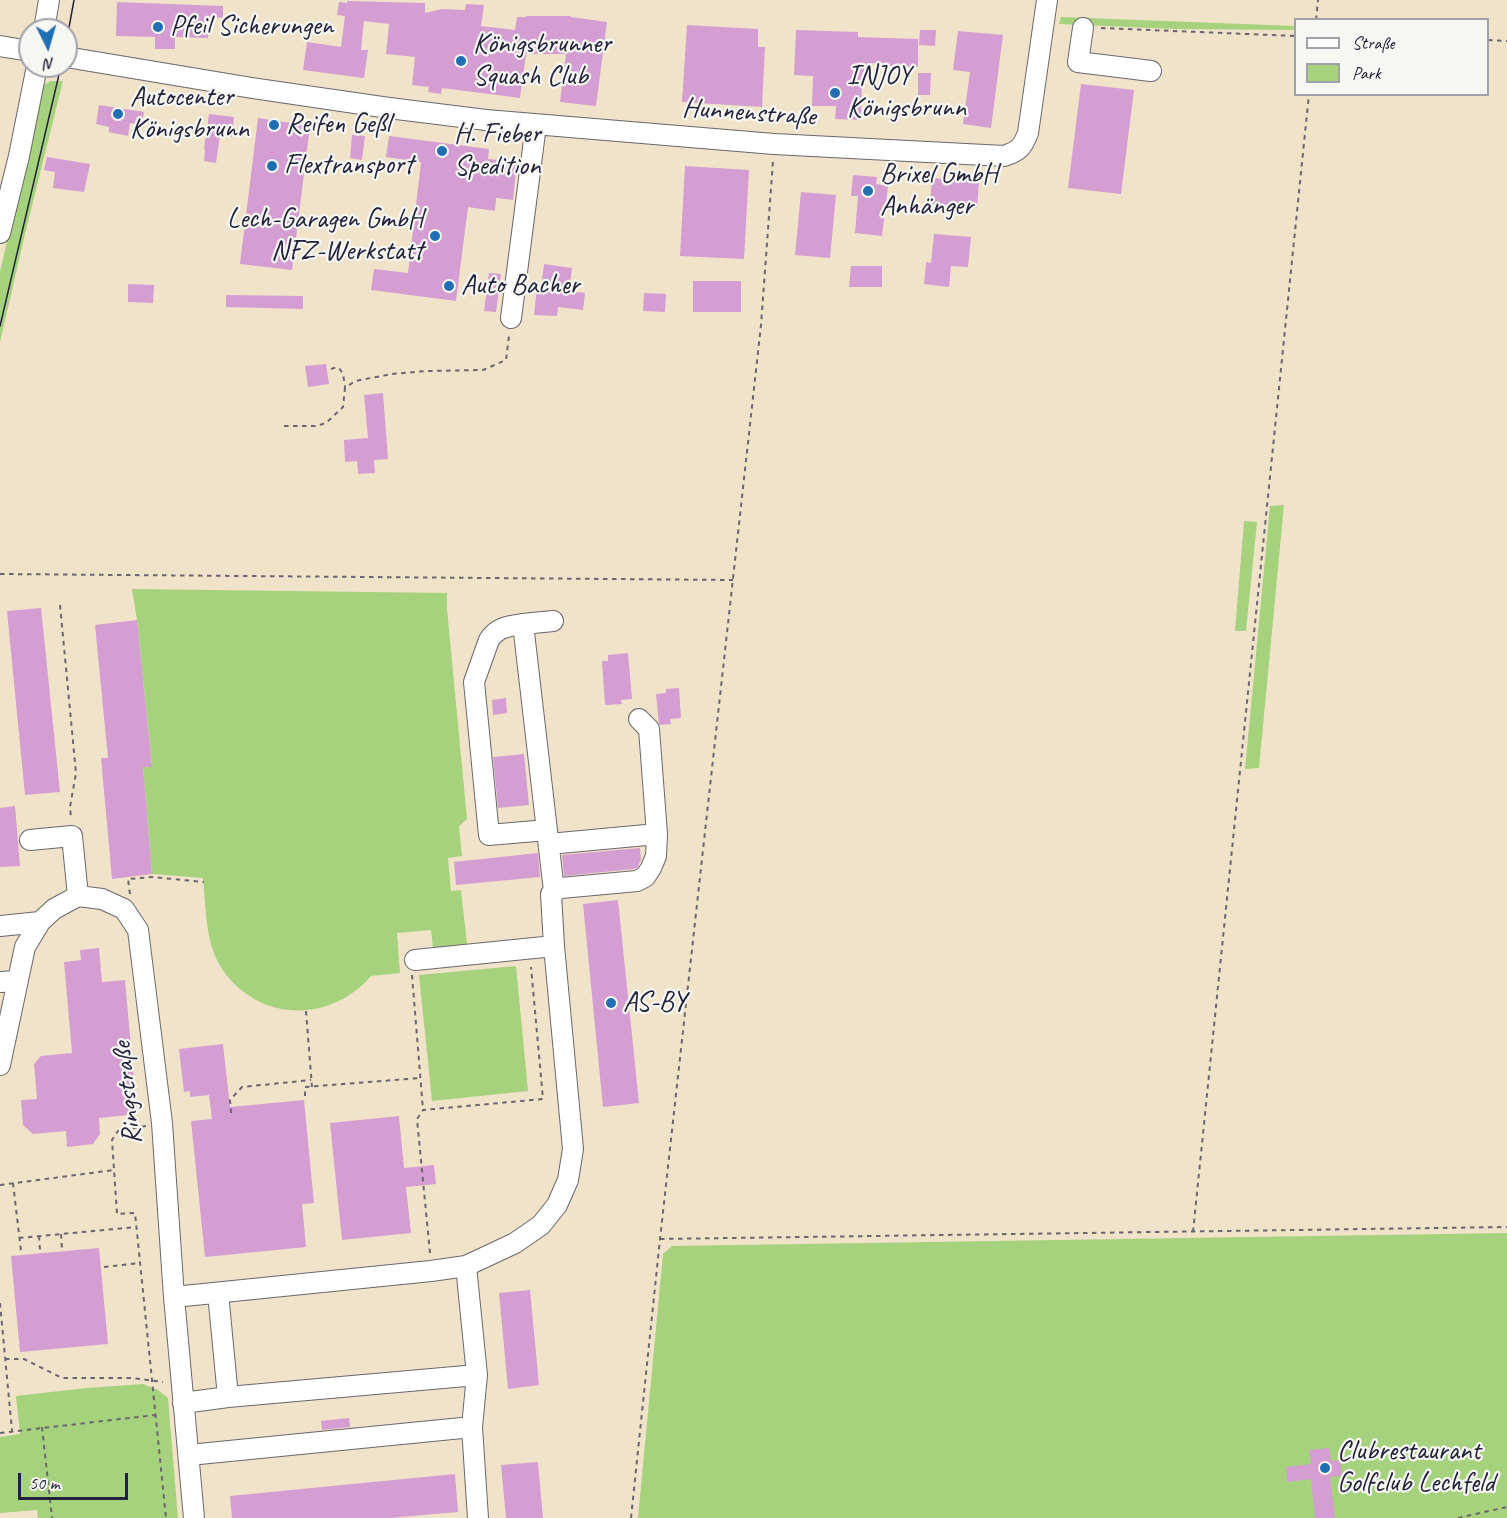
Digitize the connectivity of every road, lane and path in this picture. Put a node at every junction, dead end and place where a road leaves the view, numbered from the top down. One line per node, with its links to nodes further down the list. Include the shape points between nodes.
1 (49, 0): 4 (street)
2 (1047, 0): 17 (street, Hunnenstraße, via 1028,133 1017,151 1004,156)
3 (1318, 0): 5 (path)
4 (46, 18)
5 (1316, 18)
6 (1083, 28): 7 (path); 13 (street, via 1078,62)
7 (1294, 36)
8 (1489, 40): 9 (path)
9 (1507, 41)
10 (0, 46): 11 (street)
11 (18, 49)
12 (78, 59): 16 (street, Hunnenstraße, via 389,108)
13 (1151, 71)
14 (35, 78): 18 (street)
15 (1309, 96): 57 (path)
16 (536, 125): 17 (street, Hunnenstraße); 19 (street)
17 (774, 144): 24 (path, via 761,325)
18 (0, 233)
19 (511, 318): 21 (path, via 506,360 483,370 392,374 355,381)
20 (331, 369): 21 (path, via 337,367 343,373)
21 (345, 388): 22 (path, via 343,407 326,423)
22 (284, 426)
23 (0, 574): 24 (path)
24 (733, 580): 61 (path)
25 (60, 606): 30 (path, via 76,773 70,807)
26 (553, 621): 27 (street)
27 (523, 624): 31 (street); 31 (street, via 502,628 492,635 474,682 489,835)
28 (639, 719): 29 (street, via 649,729)
29 (657, 834): 31 (street); 34 (street, via 656,856 645,877)
30 (72, 836): 32 (street); 35 (street)
31 (548, 837): 34 (street)
32 (30, 840)
33 (204, 882): 37 (path, via 128,879)
34 (555, 891): 39 (street, via 551,894)
35 (78, 896): 36 (street); 37 (street, via 102,899 124,909)
36 (40, 922): 38 (street); 42 (street)
37 (133, 922): 51 (street, Ringstraße, via 138,930)
38 (0, 926)
39 (554, 946): 40 (street); 66 (street, via 573,1149 568,1180 557,1205 541,1225 515,1243)
40 (413, 964): 45 (path)
41 (531, 968): 49 (path, via 543,1099)
42 (9, 981): 44 (street)
43 (306, 1011): 46 (path)
44 (0, 1065)
45 (420, 1078): 47 (path); 49 (path)
46 (311, 1080): 47 (path); 50 (path, via 242,1087 230,1100)
47 (312, 1087): 48 (path, via 305,1087)
48 (305, 1096)
49 (423, 1110): 68 (path, via 417,1119)
50 (231, 1113)
51 (162, 1123): 52 (path, via 118,1131 112,1140); 70 (street, Ringstraße)
52 (114, 1170): 53 (path); 55 (path, via 117,1214 135,1213)
53 (13, 1183): 54 (path); 60 (path)
54 (0, 1185)
55 (136, 1227): 58 (path); 65 (path)
56 (1507, 1227): 57 (path)
57 (1193, 1232): 61 (path)
58 (61, 1234): 59 (path); 63 (path)
59 (39, 1236): 60 (path); 62 (path)
60 (19, 1238): 64 (path)
61 (660, 1239): 89 (path)
62 (40, 1250)
63 (62, 1250)
64 (21, 1251)
65 (139, 1263): 67 (path); 74 (path)
66 (466, 1266): 68 (street); 73 (street)
67 (104, 1268)
68 (431, 1271): 69 (street)
69 (218, 1293): 70 (street); 76 (street)
70 (174, 1298): 77 (street, Ringstraße)
71 (0, 1303): 72 (path)
72 (5, 1359): 74 (path, via 24,1359 62,1378); 81 (path)
73 (477, 1375): 76 (street); 80 (street)
74 (152, 1380): 75 (path); 78 (path)
75 (162, 1382)
76 (228, 1397): 77 (street)
77 (183, 1403): 83 (street, Ringstraße)
78 (155, 1414): 79 (path); 86 (path)
79 (42, 1427): 81 (path); 85 (path)
80 (472, 1427): 83 (street); 88 (street)
81 (12, 1431): 82 (path)
82 (0, 1432)
83 (189, 1455): 87 (street, Ringstraße)
84 (1507, 1507): 90 (path)
85 (52, 1518)
86 (166, 1518)
87 (194, 1518)
88 (478, 1518)
89 (631, 1518)
90 (1458, 1518)

